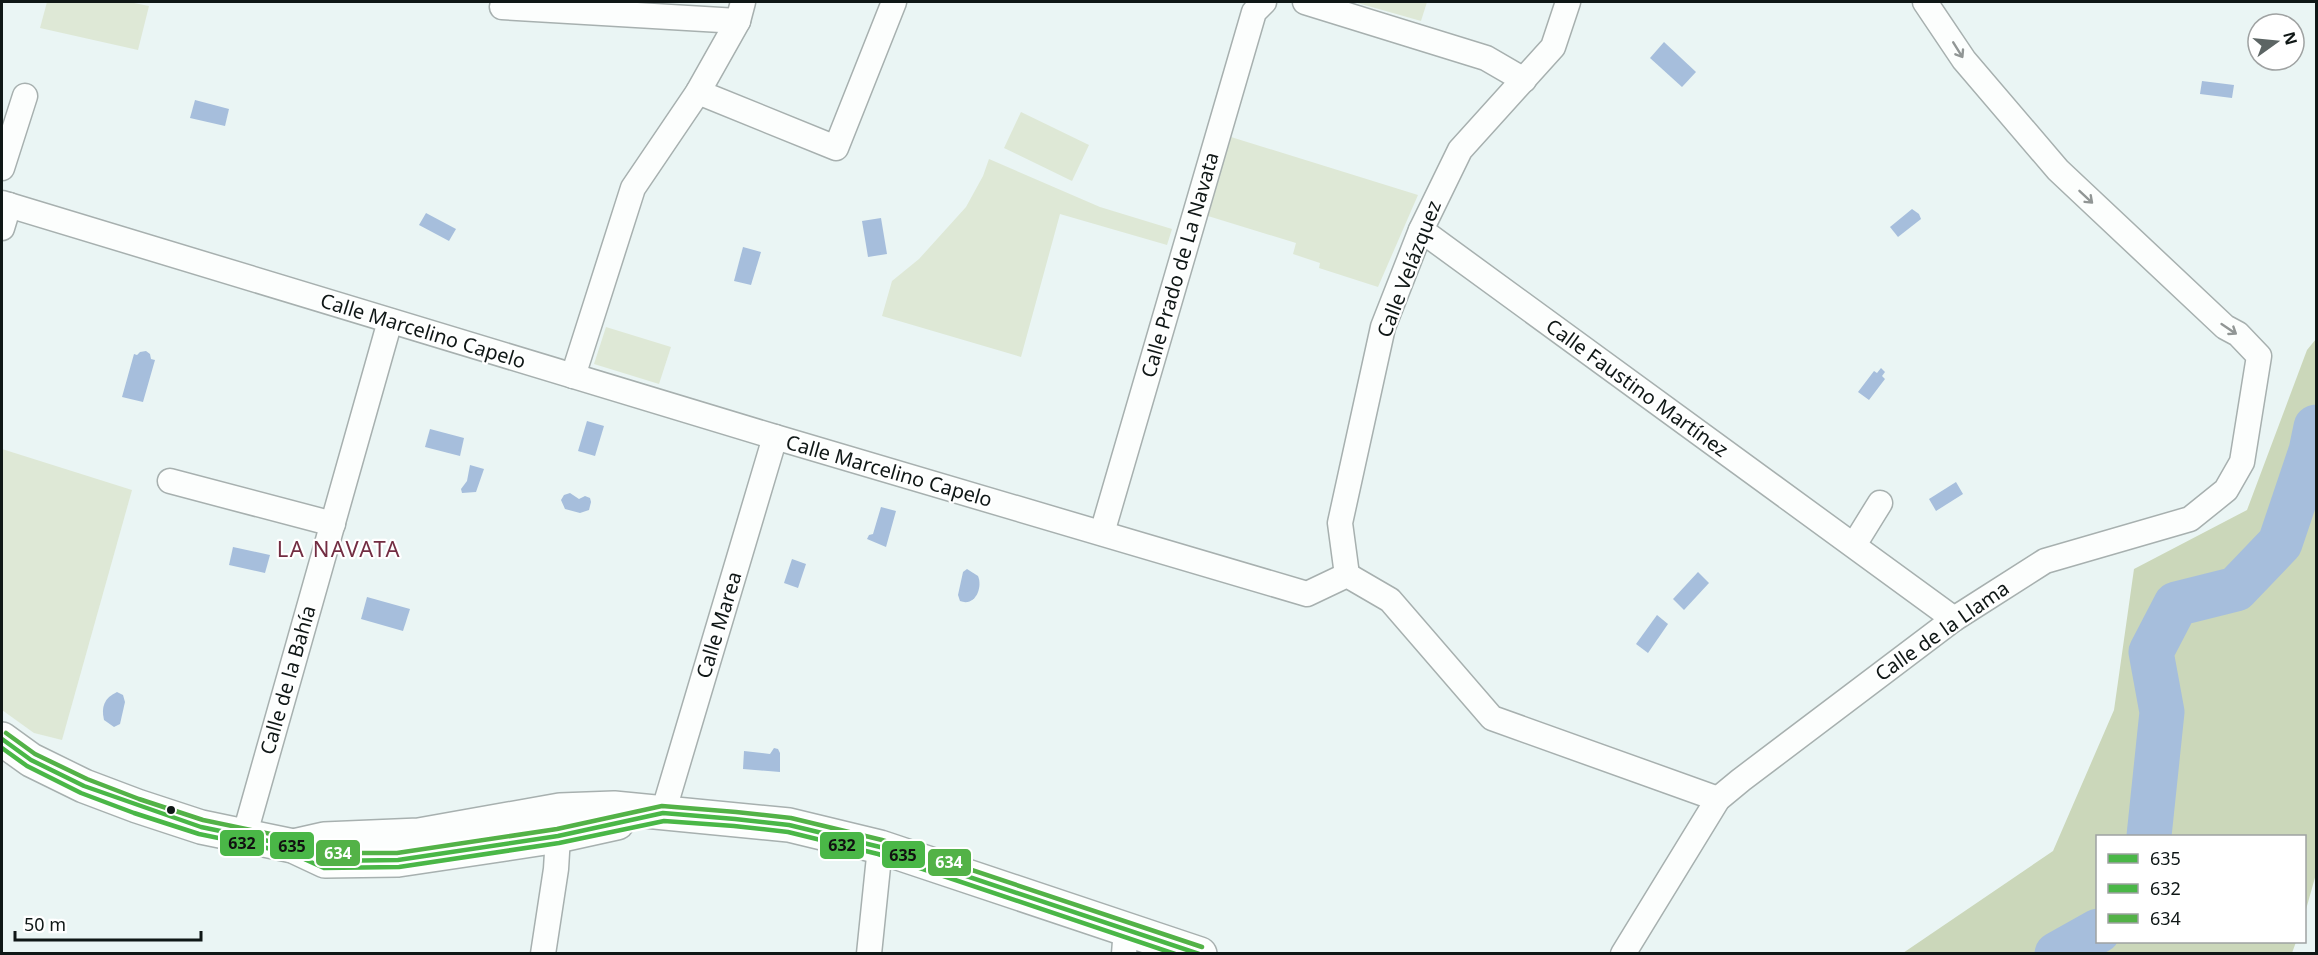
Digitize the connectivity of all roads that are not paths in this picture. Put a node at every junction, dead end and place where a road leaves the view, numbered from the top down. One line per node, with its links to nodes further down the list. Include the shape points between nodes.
1 (894, 2): 9 (street, via 836,148)
2 (1264, 2): 20 (street, Calle Prado de La Navata, via 1254,12)
3 (1305, 2): 8 (street, via 1486,58)
4 (1568, 2): 8 (street, Calle Velázquez, via 1553,46)
5 (1925, 2): 23 (street, Calle de la Llama, one-way to 23, via 1964,60 2058,170 2259,356 2242,462 2226,490 2190,519 2045,561)
6 (502, 7): 7 (street)
7 (741, 11): 9 (street)
8 (1524, 80): 13 (street, Calle Velázquez, via 1460,150)
9 (698, 92): 15 (street, via 633,188)
10 (25, 96): 11 (street)
11 (2, 168)
12 (4, 212): 14 (street, Calle Marcelino Capelo)
13 (1421, 230): 21 (street, Calle Faustino Martínez); 22 (street, Calle Velázquez, via 1383,327 1340,523)
14 (390, 321): 15 (street, Calle Marcelino Capelo); 19 (street, Calle de la Bahía)
15 (573, 376): 16 (street, Calle Marcelino Capelo)
16 (775, 437): 20 (street, Calle Marcelino Capelo); 27 (street, Calle Marea)
17 (170, 481): 19 (street)
18 (1880, 504): 21 (street)
19 (333, 524): 30 (street, Calle de la Bahía)
20 (1102, 533): 22 (street, Calle Marcelino Capelo, via 1307,594)
21 (1854, 545): 23 (street, Calle Faustino Martínez)
22 (1347, 575): 25 (street, via 1390,600 1492,718)
23 (1954, 619): 25 (street, Calle de la Llama)
24 (2, 739): 30 (main road, via 31,760 84,786 171,817)
25 (1718, 799): 38 (street, Calle de la Llama)
26 (614, 808): 27 (main road); 28 (main road, via 560,810); 29 (main road, via 577,822)
27 (663, 813): 29 (main road); 32 (main road, via 789,825)
28 (427, 833): 29 (main road, via 462,838 547,825); 31 (main road, via 324,839); 33 (main road, via 394,847 348,852)
29 (558, 836): 33 (main road, via 398,860); 35 (street)
30 (244, 837): 31 (main road)
31 (293, 846): 33 (main road)
32 (880, 846): 34 (main road); 36 (street)
33 (325, 861)
34 (1125, 941): 37 (main road)
35 (543, 954)
36 (869, 954)
37 (1200, 954)
38 (1623, 954)

